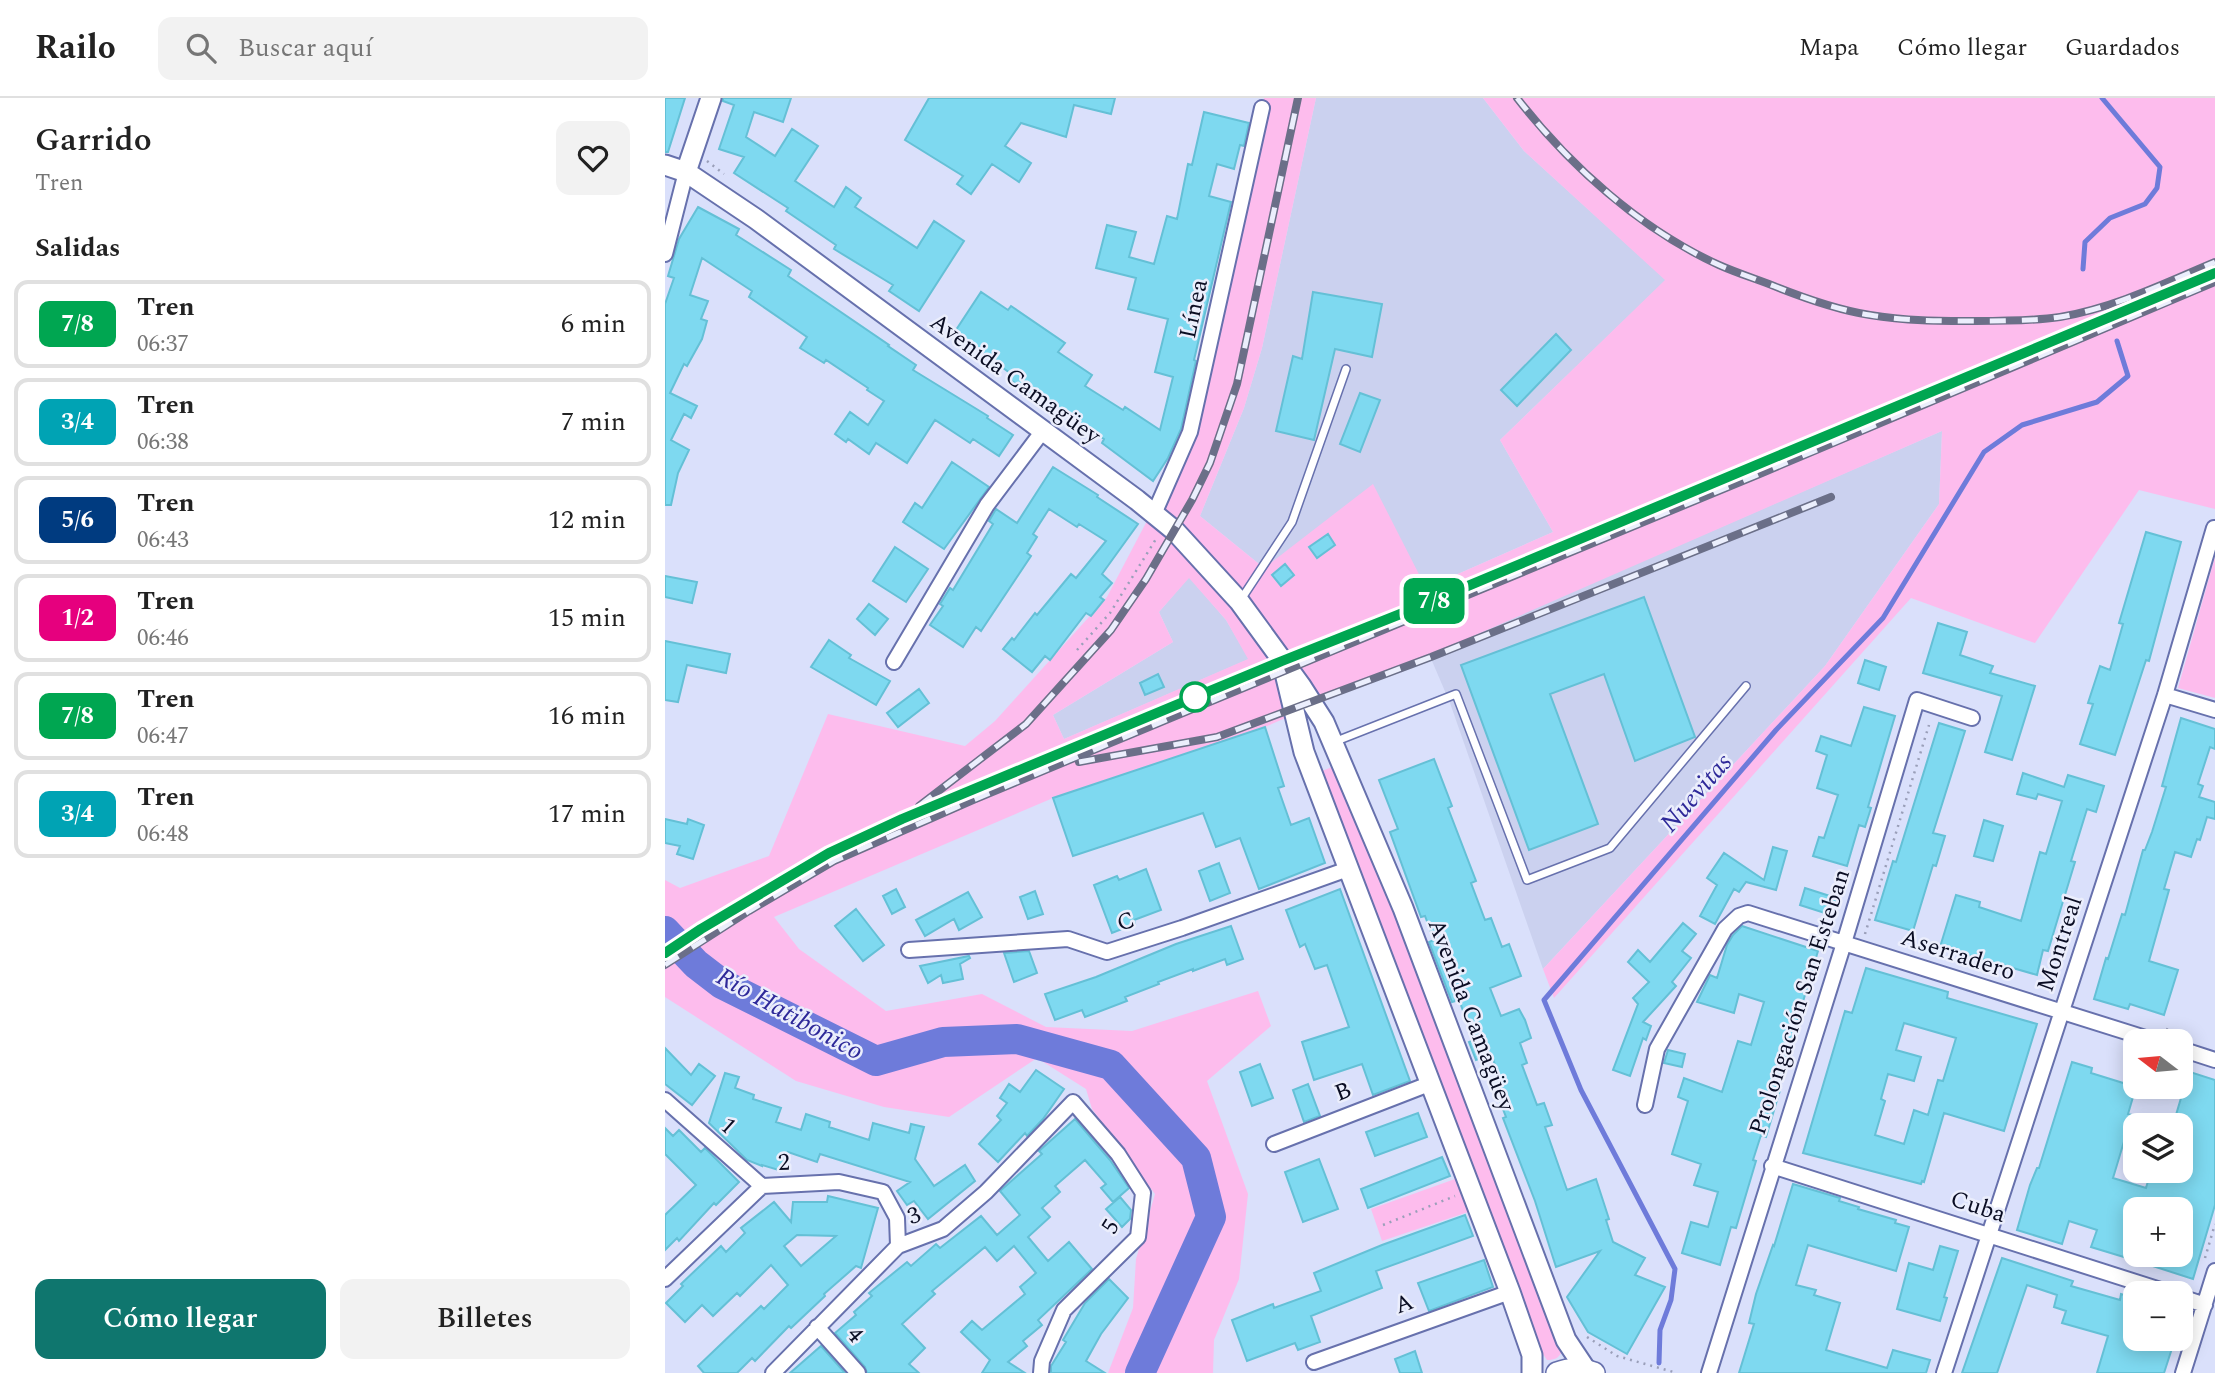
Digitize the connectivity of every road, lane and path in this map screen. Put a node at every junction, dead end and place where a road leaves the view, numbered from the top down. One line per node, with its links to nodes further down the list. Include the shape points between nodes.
1 (711, 98): 4 (main road)
2 (1262, 108): 8 (street, Línea, via 1190,432)
3 (665, 165): 4 (main road)
4 (686, 172): 5 (street); 7 (main road, Avenida Camagüey)
5 (665, 254)
6 (1346, 369): 10 (lane, via 1292,522)
7 (1042, 432): 8 (main road, Avenida Camagüey); 13 (street, via 987,505)
8 (1156, 524): 10 (main road, Avenida Camagüey, via 1175,531); 11 (path, via 1109,613)
9 (2214, 528): 15 (street, Montreal)
10 (1239, 601): 12 (main road, Avenida Camagüey)
11 (1077, 650)
12 (1282, 661): 19 (main road, Avenida Camagüey); 20 (main road, Avenida Camagüey)
13 (894, 662)
14 (1746, 686): 19 (lane, via 1611,848 1527,880 1456,694)
15 (2165, 695): 16 (street); 25 (street, Montreal)
16 (2215, 710)
17 (1972, 718): 22 (street, Prolongación San Esteban, via 1917,700)
18 (1929, 725): 23 (path)
19 (1334, 742): 20 (main road); 48 (main road, Avenida Camagüey, via 1403,908 1566,1340)
20 (1304, 752): 21 (main road, Avenida Camagüey)
21 (1348, 869): 24 (street, C, via 1108,951 1068,939); 29 (main road, Avenida Camagüey)
22 (1844, 943): 23 (street, Aserradero); 32 (street, Aserradero, via 1748,914 1739,916 1725,929 1657,1049); 34 (street, Prolongación San Esteban)
23 (1860, 948): 25 (street, Aserradero)
24 (909, 950)
25 (2061, 1012): 26 (street, Aserradero); 38 (street, Montreal)
26 (2123, 1031)
27 (2193, 1053): 28 (street)
28 (2215, 1060)
29 (1430, 1084): 33 (street, B); 43 (main road, Avenida Camagüey)
30 (665, 1100): 35 (street, 1)
31 (1073, 1102): 39 (street, 3, via 986,1192 943,1229); 51 (street, 5, via 1118,1154 1143,1193 1138,1237 1064,1310)
32 (1644, 1105)
33 (1274, 1144)
34 (1772, 1166): 38 (street, Cuba); 55 (street, Prolongación San Esteban)
35 (762, 1186): 39 (street, 2, via 838,1182 883,1192 897,1217); 41 (street, 2)
36 (1462, 1194): 37 (path)
37 (1383, 1225)
38 (1990, 1234): 42 (street, Cuba); 56 (street, Montreal)
39 (898, 1247): 46 (street, 3)
40 (2215, 1271): 45 (street)
41 (665, 1279)
42 (2133, 1281)
43 (1510, 1292): 47 (street, A); 52 (main road, Avenida Camagüey, via 1532,1355)
44 (2193, 1301): 45 (street)
45 (2204, 1305): 57 (street)
46 (817, 1327): 49 (street, 3); 50 (street, 4)
47 (1314, 1362)
48 (1590, 1371): 53 (main road); 54 (main road)
49 (773, 1373)
50 (858, 1373)
51 (1041, 1373)
52 (1532, 1373)
53 (1557, 1373)
54 (1613, 1373)
55 (1709, 1373)
56 (1944, 1373)
57 (2183, 1373)

